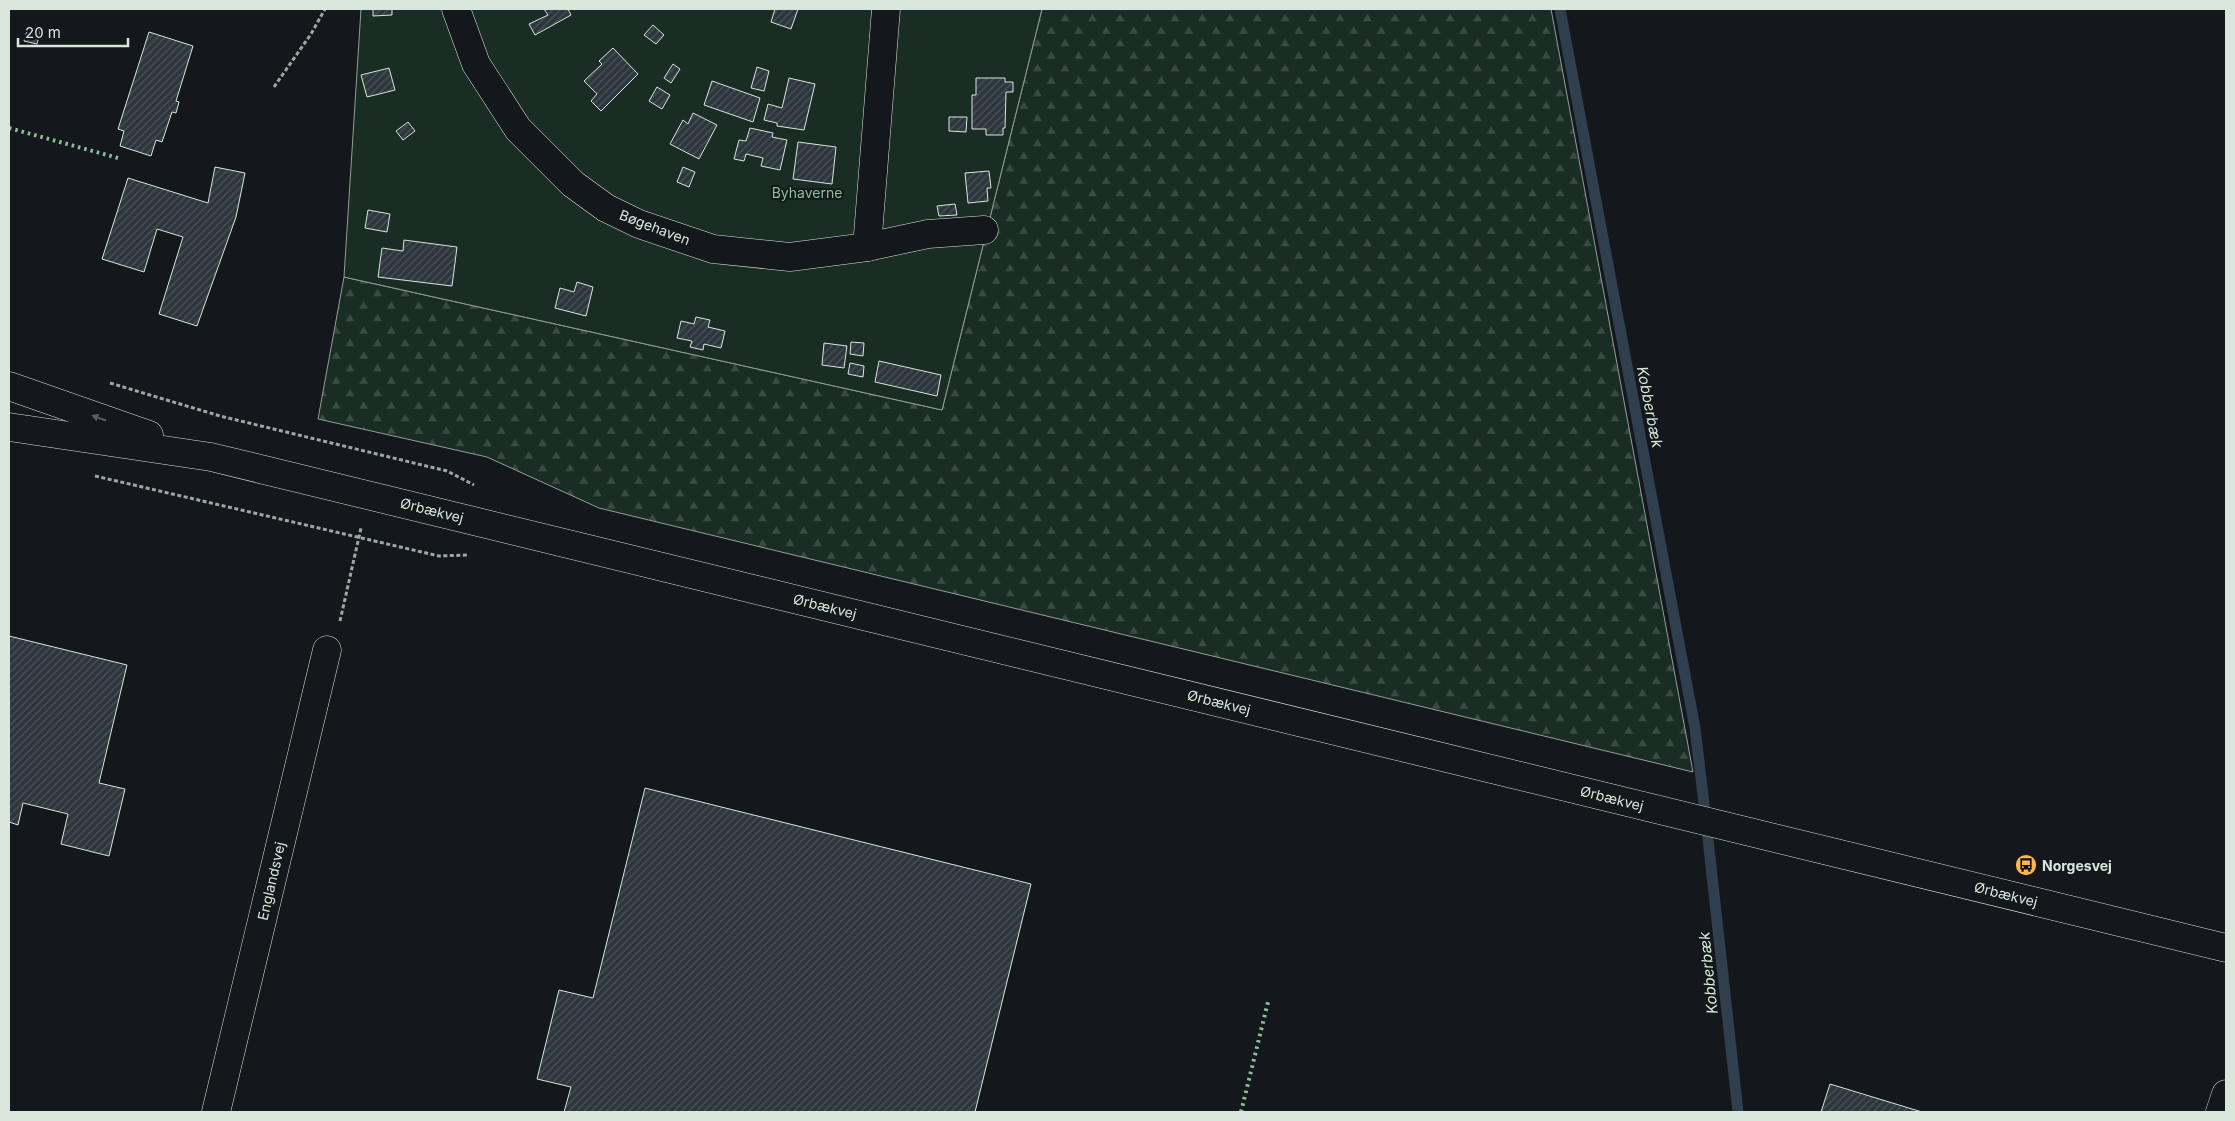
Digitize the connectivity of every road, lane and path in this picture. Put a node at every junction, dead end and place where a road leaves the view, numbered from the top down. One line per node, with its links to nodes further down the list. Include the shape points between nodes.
1 (325, 9): 4 (path)
2 (456, 9): 6 (street, Bøgehaven, via 476,64 518,130 573,184 606,208 639,224 713,249 790,257)
3 (886, 9): 6 (street)
4 (274, 87)
5 (984, 230): 6 (street, Bøgehaven, via 928,234)
6 (867, 247)
7 (103, 382): 10 (path, via 220,416)
8 (9, 386): 11 (street, Ørbækvej, one-way to 8)
9 (9, 427): 11 (street, Ørbækvej)
10 (377, 454): 13 (path, via 447,470); 14 (path)
11 (212, 457): 14 (street, Ørbækvej)
12 (89, 474): 15 (path)
13 (481, 488)
14 (368, 495): 15 (path); 18 (street, Ørbækvej)
15 (359, 537): 16 (path, via 439,556); 17 (path, via 338,632)
16 (477, 555)
17 (327, 650): 20 (street, Englandsvej)
18 (2226, 948)
19 (2226, 1094): 21 (street)
20 (216, 1112)
21 (2220, 1112)

